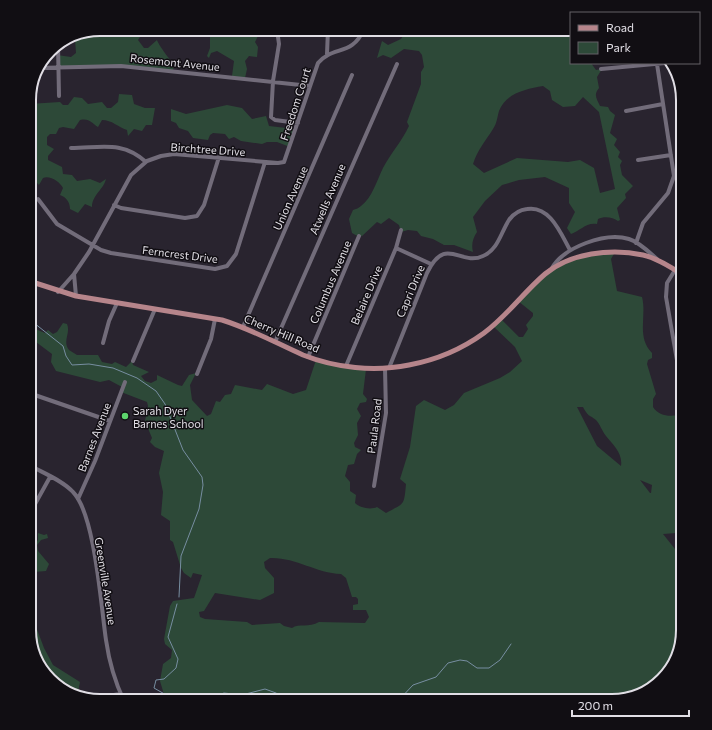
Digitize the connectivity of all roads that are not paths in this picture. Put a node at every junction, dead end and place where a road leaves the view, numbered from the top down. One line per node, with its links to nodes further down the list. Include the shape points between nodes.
1 (328, 36): 5 (street)
2 (360, 36): 5 (street, via 351,46)
3 (278, 37): 12 (street)
4 (58, 53): 9 (street)
5 (327, 54): 13 (street, Freedom Court, via 316,67)
6 (397, 64): 45 (street, Atwells Avenue)
7 (657, 64): 10 (street); 15 (street)
8 (45, 68): 9 (street, Rosemont Avenue)
9 (57, 68): 12 (street, Rosemont Avenue, via 121,66); 14 (street)
10 (601, 69)
11 (352, 75): 44 (street, Union Avenue)
12 (273, 81): 13 (street, Rosemont Avenue); 17 (street, via 271,117 275,120)
13 (310, 86): 17 (street, Freedom Court)
14 (59, 96)
15 (663, 104): 16 (street); 19 (street)
16 (626, 111)
17 (298, 123): 24 (street, Freedom Court)
18 (71, 148): 22 (street, via 117,147 135,152)
19 (671, 155): 21 (street); 29 (street, via 674,176 669,190 643,223)
20 (219, 157): 22 (street, Birchtree Drive, via 174,154); 23 (street, Birchtree Drive); 26 (street, via 204,205 197,216 185,218)
21 (638, 160)
22 (146, 162): 26 (street, Birchtree Drive, via 131,175)
23 (265, 162): 24 (street, Birchtree Drive); 30 (street, Ferncrest Drive, via 237,249 227,266 214,269 118,255)
24 (284, 162)
25 (38, 199): 30 (street, Ferncrest Drive, via 58,224)
26 (114, 205): 30 (street, Birchtree Drive)
27 (401, 230): 31 (street, Belaire Drive)
28 (359, 236): 48 (street, Columbus Avenue)
29 (636, 242): 32 (street, via 608,239 590,242); 33 (street)
30 (92, 245): 37 (street, Birchtree Drive)
31 (396, 248): 34 (street); 50 (street, Belaire Drive)
32 (570, 250): 34 (street, Capri Drive, via 554,222 542,212 529,208 513,215 492,251 486,256 473,259 446,253); 35 (street)
33 (662, 263): 35 (main road, Cherry Hill Road, via 644,255 611,252 585,256); 36 (main road, Cherry Hill Road)
34 (431, 264): 51 (street, Capri Drive)
35 (551, 270): 51 (main road, Cherry Hill Road, via 493,326 474,340 441,356 410,365)
36 (675, 270): 47 (street, via 667,283 666,297)
37 (74, 274): 39 (street, Birchtree Drive); 40 (street)
38 (36, 284): 39 (main road, Cherry Hill Road)
39 (58, 292): 40 (main road, Cherry Hill Road)
40 (76, 296): 41 (main road, Cherry Hill Road)
41 (117, 303): 42 (main road, Cherry Hill Road); 46 (street)
42 (155, 309): 43 (main road, Cherry Hill Road); 49 (street)
43 (216, 318): 44 (main road, Cherry Hill Road); 52 (street, via 211,339)
44 (243, 327): 45 (main road, Cherry Hill Road)
45 (275, 342): 48 (main road, Cherry Hill Road)
46 (103, 343)
47 (676, 355)
48 (308, 356): 50 (main road, Cherry Hill Road)
49 (133, 361)
50 (346, 366): 51 (main road, Cherry Hill Road)
51 (387, 368): 58 (street, Paula Road, via 386,408)
52 (196, 374)
53 (125, 382): 55 (street, Barnes Avenue)
54 (36, 395): 55 (street)
55 (110, 421): 59 (street, Barnes Avenue)
56 (36, 469): 57 (street, Greenville Avenue)
57 (50, 477): 59 (street, Greenville Avenue, via 65,485); 60 (street)
58 (374, 486)
59 (78, 498): 61 (street, Greenville Avenue, via 94,551 108,652)
60 (36, 502)
61 (120, 694)

